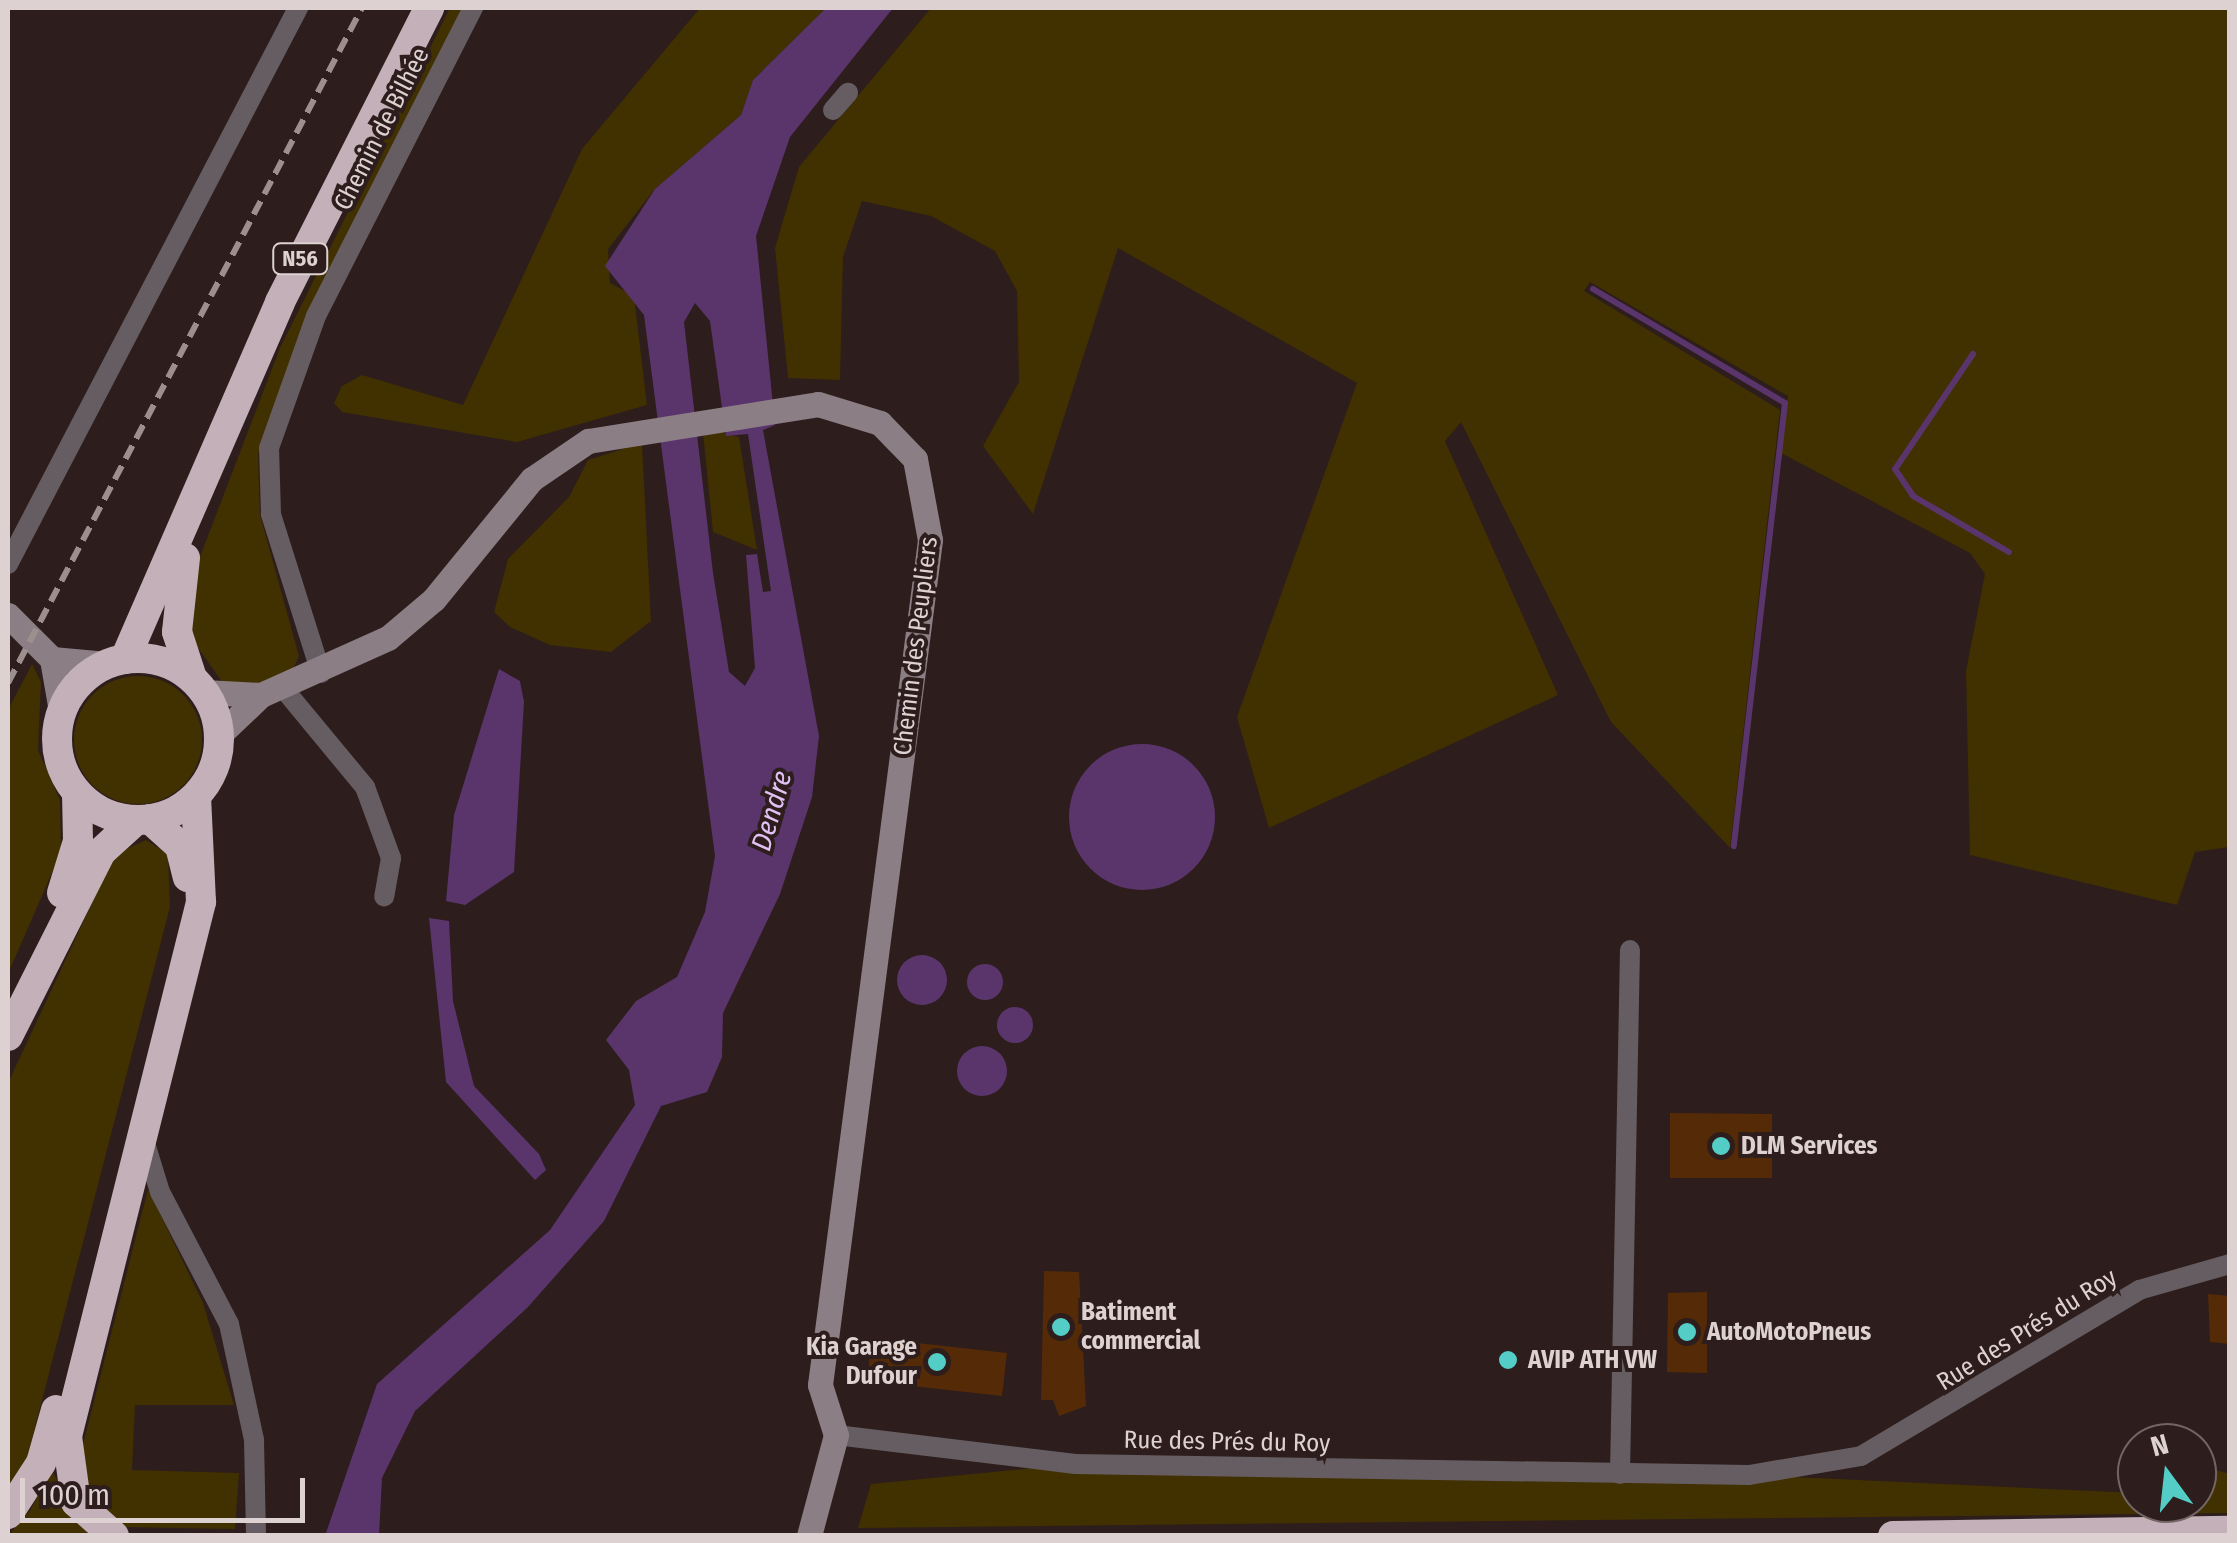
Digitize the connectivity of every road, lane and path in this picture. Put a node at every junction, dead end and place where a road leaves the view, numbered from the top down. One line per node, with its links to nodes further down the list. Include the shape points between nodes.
1 (298, 8): 7 (street)
2 (429, 8): 6 (highway, N56, via 280,302)
3 (474, 8): 11 (street, Chemin de Bilhée, via 316,316 268,448 271,514)
4 (848, 93): 5 (street)
5 (834, 110)
6 (192, 520): 10 (highway, N56); 12 (highway, N56, via 177,607)
7 (8, 564)
8 (8, 615): 9 (street)
9 (52, 658): 10 (street); 14 (street)
10 (116, 661): 12 (highway, via 160,661); 14 (highway, N56)
11 (321, 672): 13 (street, Chemin des Peupliers); 25 (street, Chemin des Peupliers, via 413,618 532,479 588,441 818,404 855,409 899,438 931,513 820,1385)
12 (198, 685): 13 (street, Chemin des Peupliers); 15 (highway, N56)
13 (272, 691): 15 (street, Chemin des Peupliers); 19 (street, via 365,787 392,858)
14 (61, 712): 16 (highway, via 60,763)
15 (219, 736): 17 (highway)
16 (77, 794): 18 (highway); 21 (highway, via 70,875)
17 (196, 797): 18 (highway); 23 (highway, via 201,902)
18 (143, 820): 22 (highway, via 100,852); 27 (highway, via 180,846 188,904 41,1463)
19 (384, 896)
20 (1630, 950): 26 (street)
21 (8, 1007)
22 (8, 1036)
23 (143, 1136): 29 (highway, via 67,1436 76,1502); 30 (street, via 160,1192 230,1324 254,1440)
24 (2230, 1264): 26 (street, Rue des Prés du Roy, via 2139,1290 1862,1456 1748,1475)
25 (836, 1435): 26 (street, Rue des Prés du Roy, via 1075,1464); 31 (street)
26 (1620, 1474)
27 (8, 1514)
28 (2230, 1531): 32 (highway)
29 (114, 1536)
30 (256, 1536)
31 (808, 1536)
32 (1894, 1536)

